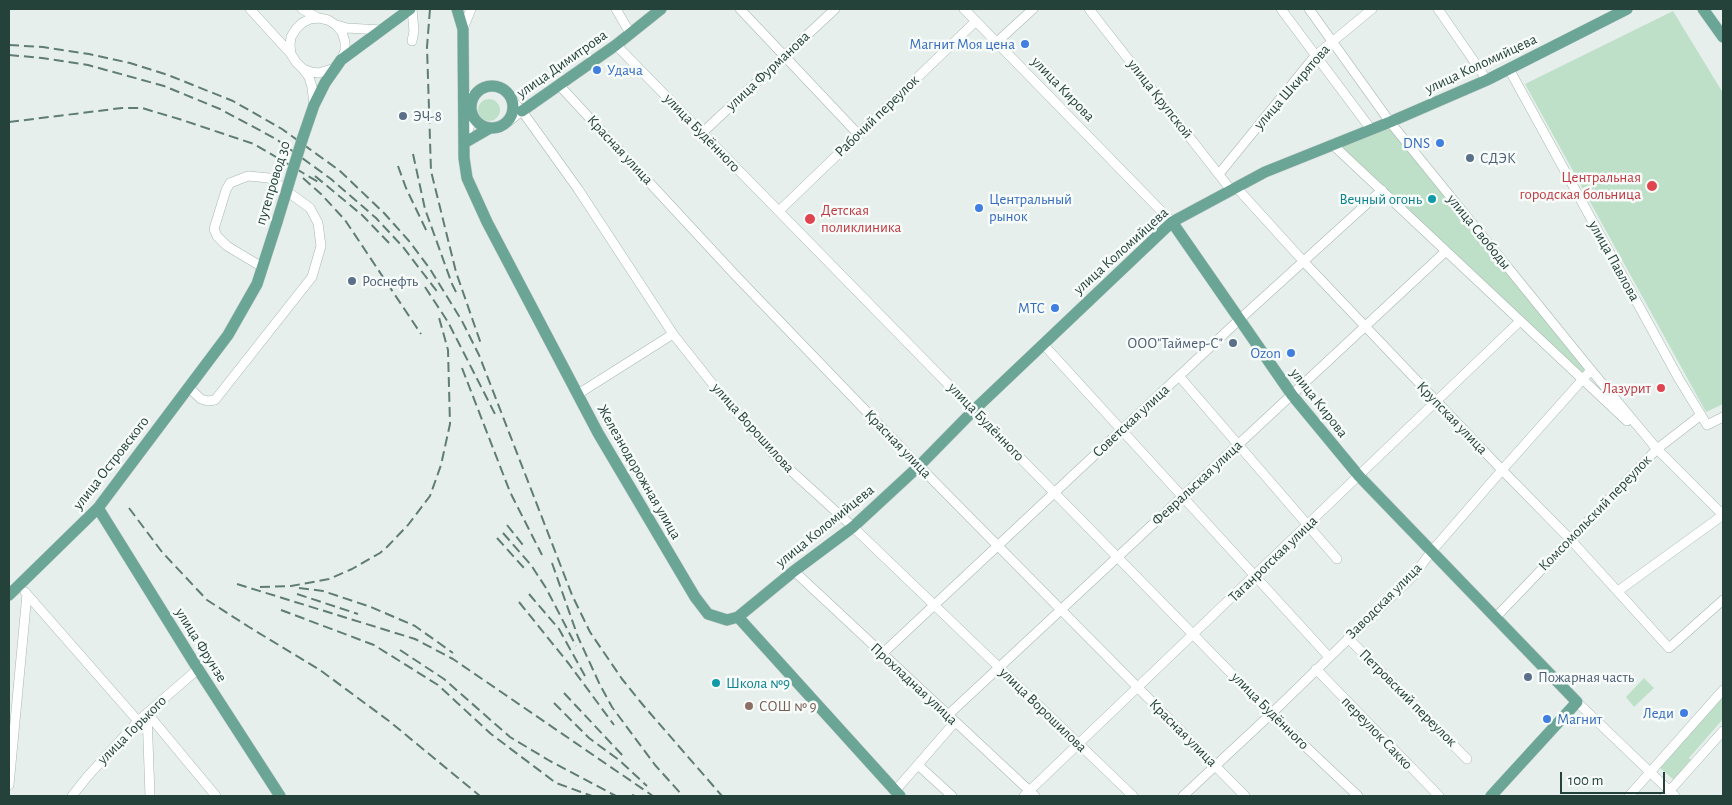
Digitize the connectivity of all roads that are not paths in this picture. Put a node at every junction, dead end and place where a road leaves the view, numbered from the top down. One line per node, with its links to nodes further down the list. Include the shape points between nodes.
1 (250, 9): 30 (street)
2 (302, 9): 19 (street)
3 (457, 9): 22 (main road, Железнодорожная улица)
4 (471, 9): 22 (street)
5 (616, 9): 24 (street)
6 (661, 9): 24 (main road, улица Димитрова)
7 (740, 9): 31 (street)
8 (835, 9): 31 (street, улица Фурманова)
9 (964, 9): 20 (street, улица Кирова)
10 (1033, 9): 28 (street)
11 (1089, 9): 51 (street, улица Крупской)
12 (1281, 9): 32 (street)
13 (1309, 9): 26 (street, улица Свободы)
14 (1372, 9): 26 (street, улица Шкирятова)
15 (1438, 9): 36 (street)
16 (1627, 9): 35 (main road, улица Коломийцева)
17 (1702, 9): 25 (main road)
18 (408, 11): 23 (main road, путепровод 30); 27 (street, via 414,31)
19 (319, 18): 21 (street); 30 (street, via 310,19 296,29 291,37)
20 (976, 21): 28 (street, улица Кирова); 48 (street, Рабочий переулок)
21 (336, 24): 23 (street, via 347,28); 33 (street, via 345,42)
22 (463, 29): 38 (main road, Железнодорожная улица)
23 (381, 30): 33 (main road, путепровод 30)
24 (630, 33): 29 (main road, улица Димитрова)
25 (1723, 37)
26 (1333, 40): 32 (street, улица Шкирятова); 43 (street, улица Свободы)
27 (412, 41)
28 (997, 42): 55 (street, улица Кирова)
29 (616, 45): 37 (main road, улица Димитрова); 47 (street, улица Будённого)
30 (291, 54): 34 (street)
31 (784, 56): 47 (street, улица Фурманова); 48 (street)
32 (1315, 56): 46 (street); 51 (street, улица Шкирятова)
33 (339, 64): 34 (street, via 319,73); 40 (main road, путепровод 30)
34 (303, 69): 40 (street, via 309,77)
35 (1509, 69): 36 (main road, улица Коломийцева); 72 (street, улица Павлова)
36 (1487, 80): 43 (main road, улица Коломийцева)
37 (559, 85): 41 (main road, улица Димитрова); 77 (street, Красная улица)
38 (464, 90): 42 (street); 49 (main road, Железнодорожная улица)
39 (512, 99): 41 (street, улица Ворошилова); 42 (main road, via 502,89 488,87 476,95); 44 (main road, via 512,114)
40 (314, 105): 58 (main road, путепровод 30, bridge)
41 (522, 111): 44 (street, улица Димитрова); 62 (street, улица Ворошилова, via 578,189)
42 (473, 112): 45 (main road, via 483,126); 49 (street)
43 (1390, 122): 46 (main road, улица Коломийцева); 64 (street, улица Свободы)
44 (504, 125): 45 (main road)
45 (490, 128): 49 (main road)
46 (1370, 128): 50 (main road, улица Коломийцева)
47 (702, 133): 54 (street, улица Будённого)
48 (858, 134): 54 (street, Рабочий переулок)
49 (464, 143): 68 (main road, Железнодорожная улица, via 467,178)
50 (1332, 144): 52 (main road, улица Коломийцева); 53 (street, улица Свободы)
51 (1219, 174): 52 (street, улица Крупской)
52 (1233, 189): 55 (main road, улица Коломийцева); 57 (street, Крупская улица)
53 (1382, 190): 56 (street, улица Свободы); 57 (street, Советская улица)
54 (779, 211): 71 (street, улица Будённого)
55 (1172, 222): 59 (main road, улица Кирова); 63 (main road, улица Коломийцева)
56 (1446, 251): 60 (street, улица Свободы); 61 (street, Февральская улица)
57 (1304, 262): 59 (street, Советская улица); 61 (street, Крупская улица)
58 (262, 267): 67 (main road, путепровод 30, via 257,284 228,335); 67 (street, via 227,246 214,229 226,190 230,184 248,176 269,178 310,208 318,223 321,246 312,277 215,400 202,399)
59 (1240, 320): 65 (street, Советская улица); 69 (main road, улица Кирова)
60 (1520, 321): 66 (street, улица Свободы); 70 (street, Таганрогская улица)
61 (1365, 327): 69 (street, Февральская улица); 70 (street, Крупская улица)
62 (673, 334): 68 (street); 85 (street, улица Ворошилова, via 777,458)
63 (1043, 344): 71 (main road, улица Коломийцева); 74 (street)
64 (1591, 370): 66 (street, Заводская улица); 76 (street, улица Свободы)
65 (1179, 376): 74 (street, Советская улица); 75 (street)
66 (1582, 379): 76 (street, улица Свободы); 78 (street, Заводская улица)
67 (189, 388): 82 (main road, улица Островского)
68 (578, 394): 100 (main road, Железнодорожная улица, via 695,597 708,614 727,620)
69 (1292, 395): 75 (street, Февральская улица); 79 (main road, улица Кирова)
70 (1436, 402): 78 (street, Крупская улица); 79 (street, Таганрогская улица)
71 (974, 410): 77 (main road, улица Коломийцева); 80 (street, улица Будённого)
72 (1701, 415): 73 (street, улица Павлова, via 1707,425); 76 (street, Комсомольский переулок)
73 (1723, 417)
74 (1122, 430): 80 (street, Советская улица); 81 (street)
75 (1238, 444): 81 (street, Февральская улица); 84 (street)
76 (1657, 449): 83 (street, улица Свободы); 86 (street, Комсомольский переулок)
77 (919, 466): 85 (main road, улица Коломийцева); 87 (street, Красная улица)
78 (1502, 470): 86 (street, Крупская улица); 88 (street, Заводская улица)
79 (1359, 476): 84 (street, Таганрогская улица); 88 (main road, улица Кирова)
80 (1055, 492): 87 (street, Советская улица); 89 (street, улица Будённого)
81 (1182, 496): 89 (street, Февральская улица); 92 (street)
82 (98, 508): 93 (main road, улица Островского); 107 (main road, улица Фрунзе)
83 (1723, 515): 94 (street)
84 (1308, 525): 90 (street); 92 (street, Таганрогская улица)
85 (853, 527): 91 (main road, улица Коломийцева); 98 (street, улица Ворошилова)
86 (1570, 539): 94 (street, Крупская улица); 101 (street, Комсомольский переулок)
87 (998, 546): 98 (street, Советская улица); 99 (street, Красная улица)
88 (1431, 552): 101 (main road, улица Кирова); 103 (street, Заводская улица, via 1414,575)
89 (1118, 557): 99 (street, Февральская улица); 102 (street, улица Будённого)
90 (1337, 559)
91 (794, 571): 100 (main road, улица Коломийцева); 104 (street, Прохладная улица)
92 (1255, 576): 102 (street, Таганрогская улица); 105 (street)
93 (19, 585): 95 (street); 96 (main road, улица Островского)
94 (1618, 590): 97 (street, Крупская улица, via 1669,648)
95 (27, 594): 115 (street); 123 (street)
96 (9, 595)
97 (1723, 600)
98 (934, 605): 104 (street, Советская улица); 106 (street, улица Ворошилова)
99 (1061, 610): 106 (street, Февральская улица); 109 (street, Красная улица)
100 (738, 617): 124 (main road)
101 (1496, 617): 111 (main road, улица Кирова)
102 (1194, 634): 109 (street, Таганрогская улица); 113 (street, улица Будённого)
103 (1348, 638): 105 (street, Заводская улица); 119 (street, Петровский переулок)
104 (882, 654): 114 (street, Прохладная улица)
105 (1329, 657): 108 (street, Заводская улица)
106 (999, 668): 114 (street, Февральская улица); 118 (street, улица Ворошилова)
107 (198, 669): 112 (street, улица Горького); 130 (main road, улица Фрунзе)
108 (1316, 669): 113 (street, Заводская улица); 136 (street, переулок Сакко)
109 (1138, 688): 118 (street, Таганрогская улица); 121 (street, Красная улица)
110 (1723, 690): 122 (street)
111 (1577, 702): 122 (street, улица Кирова); 137 (main road)
112 (147, 713): 115 (street, улица Горького); 128 (street); 129 (street)
113 (1271, 714): 121 (street, Заводская улица); 135 (street, улица Будённого)
114 (948, 715): 116 (street, Прохладная улица)
115 (138, 721): 127 (street, улица Горького)
116 (955, 722): 120 (street); 125 (street, Прохладная улица)
117 (1723, 731): 126 (street)
118 (1079, 744): 125 (street, Таганрогская улица); 132 (street, улица Ворошилова)
119 (1467, 759)
120 (918, 765): 124 (street); 131 (street)
121 (1215, 766): 133 (street, Заводская улица); 134 (street, Красная улица)
122 (1650, 772): 126 (street, улица Кирова); 138 (street)
123 (9, 785)
124 (897, 794)
125 (1030, 795)
126 (1670, 795)
127 (72, 796)
128 (150, 796)
129 (216, 796)
130 (280, 796)
131 (952, 796)
132 (1133, 796)
133 (1183, 796)
134 (1245, 796)
135 (1358, 796)
136 (1438, 796)
137 (1491, 796)
138 (1629, 796)

